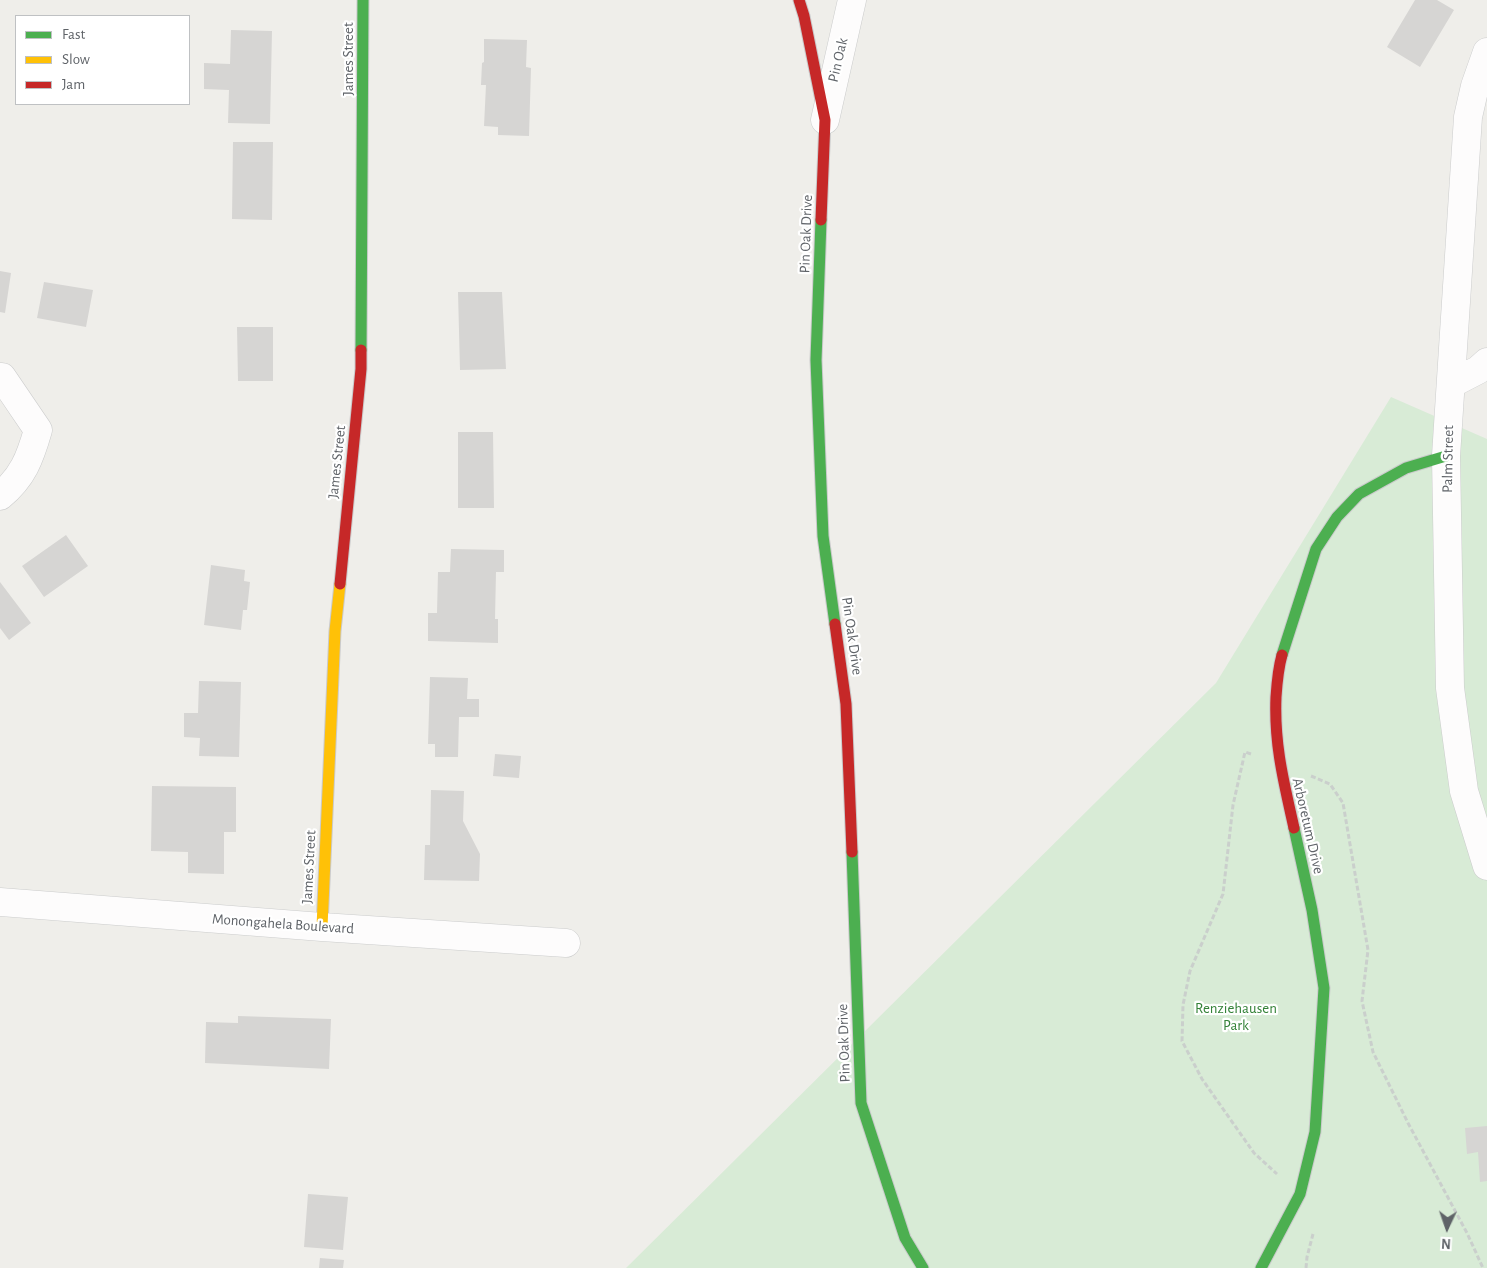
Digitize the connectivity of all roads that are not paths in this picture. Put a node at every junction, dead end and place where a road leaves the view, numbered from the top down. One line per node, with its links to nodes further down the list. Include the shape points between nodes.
1 (363, 0): 13 (street, James Street, via 361,368 335,631)
2 (798, 0): 5 (street, Pin Oak Drive)
3 (852, 0): 5 (street, Pin Oak)
4 (1487, 52): 8 (street, Palm Street, via 1468,117)
5 (825, 120): 15 (street, Pin Oak Drive, via 816,360 823,536 846,704 861,1103 905,1238)
6 (1487, 362): 8 (street)
7 (0, 377): 10 (street, via 38,430 29,459 12,486)
8 (1450, 384): 9 (street, Palm Street)
9 (1446, 456): 11 (street, Palm Street, via 1450,688 1464,791); 16 (street, Arboretum Drive, via 1406,468 1359,494 1337,517 1316,549 1278,669 1276,722 1279,761 1312,910 1324,988 1315,1132 1300,1194)
10 (0, 496)
11 (1487, 866)
12 (0, 902): 13 (street, Monongahela Boulevard)
13 (322, 927): 14 (street, Monongahela Boulevard)
14 (566, 943)
15 (923, 1268)
16 (1261, 1268)

